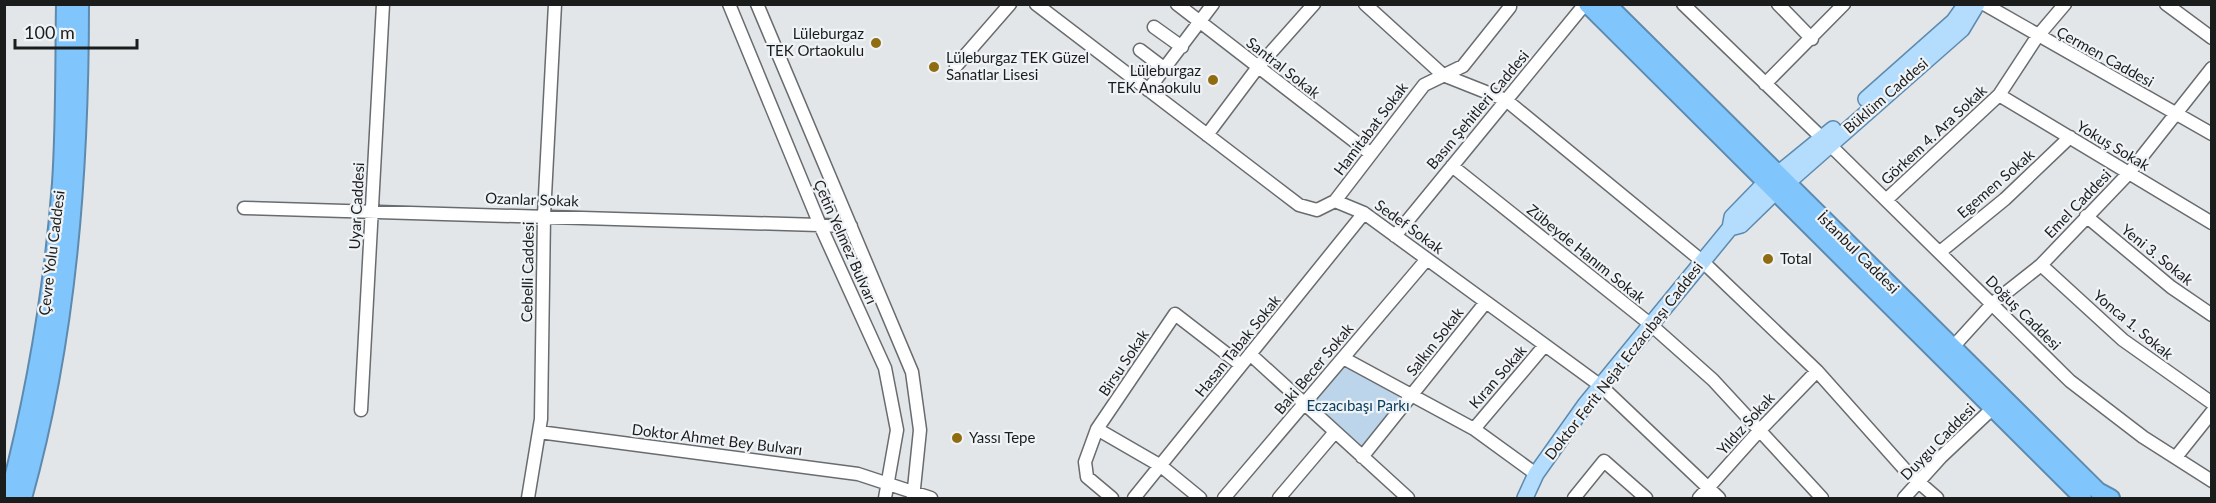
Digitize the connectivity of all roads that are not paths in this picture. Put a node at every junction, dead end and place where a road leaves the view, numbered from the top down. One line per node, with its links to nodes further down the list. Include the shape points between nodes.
1 (65, 4): 95 (highway, Çevre Yolu Caddesi, via 61,183 52,268 29,411)
2 (80, 4): 96 (highway, Çevre Yolu Caddesi, via 77,153 68,263 44,410)
3 (383, 4): 52 (street, Uyar Caddesi)
4 (555, 4): 54 (street, Cebelli Caddesi)
5 (729, 4): 57 (street, Çetin Yelmez Bulvarı)
6 (757, 4): 58 (street, Çetin Yelmez Bulvarı)
7 (1010, 4): 31 (street)
8 (1036, 4): 37 (street)
9 (1177, 4): 24 (street, Santral Sokak)
10 (1213, 4): 24 (street)
11 (1314, 4): 32 (street)
12 (1365, 4): 35 (street)
13 (1586, 4): 39 (street, Basın Şehitleri Caddesi); 48 (highway, İstanbul Caddesi)
14 (1607, 4): 48 (highway, İstanbul Caddesi)
15 (1683, 4): 36 (street, Doğuş Caddesi)
16 (1778, 4): 28 (street)
17 (1844, 4): 28 (street)
18 (1966, 4): 44 (main road, Büklüm Caddesi, via 1954,21)
19 (1977, 4): 44 (main road, Büklüm Caddesi, via 1962,29)
20 (1984, 4): 26 (street, Çermen Caddesi)
21 (2065, 4): 26 (street, Görkem 4. Ara Sokak)
22 (2166, 4): 27 (street)
23 (1510, 7): 35 (street, Hamitabat Sokak, via 1463,66)
24 (1200, 23): 29 (street); 32 (street, Santral Sokak)
25 (1154, 27): 29 (street)
26 (2037, 37): 38 (street, Görkem 4. Ara Sokak); 40 (street, Çermen Caddesi)
27 (2211, 38)
28 (1812, 39): 36 (street)
29 (1182, 47): 34 (street)
30 (1140, 50): 34 (street)
31 (956, 66)
32 (1258, 67): 42 (street); 45 (street, Santral Sokak)
33 (2211, 68): 40 (street, Emel Caddesi)
34 (1165, 69): 37 (street)
35 (1443, 75): 39 (street); 45 (street, Hamitabat Sokak, via 1424,85)
36 (1765, 84): 44 (street, Doğuş Caddesi)
37 (1148, 90): 42 (street)
38 (1999, 95): 43 (street, Yokuş Sokak); 49 (street, Görkem 4. Ara Sokak)
39 (1506, 100): 46 (street, Basın Şehitleri Caddesi); 62 (street)
40 (2176, 114): 41 (street, Çermen Caddesi); 47 (street, Emel Caddesi)
41 (2211, 134)
42 (1207, 135): 50 (street, via 1299,206 1317,210)
43 (2070, 137): 47 (street, Yokuş Sokak); 60 (street, Egemen Sokak, via 2005,199)
44 (1826, 142): 48 (main road, Büklüm Caddesi); 49 (street, Doğuş Caddesi)
45 (1371, 154): 50 (street, Hamitabat Sokak)
46 (1452, 166): 59 (street, Basın Şehitleri Caddesi); 67 (street, Zübeyde Hanım Sokak)
47 (2129, 173): 55 (street, Emel Caddesi); 56 (street, Yokuş Sokak)
48 (1778, 182): 62 (main road, Doktor Ferit Nejat Eczacıbaşı Caddesi, via 1741,225 1730,228); 69 (highway, İstanbul Caddesi); 78 (highway, İstanbul Caddesi)
49 (1886, 200): 60 (street, Doğuş Caddesi)
50 (1335, 201): 53 (street, Sedef Sokak)
51 (244, 208): 52 (street, Ozanlar Sokak)
52 (372, 211): 54 (street, Ozanlar Sokak); 79 (street, Uyar Caddesi)
53 (1364, 213): 59 (street, Sedef Sokak); 70 (street, Hasan Tabak Sokak)
54 (544, 215): 57 (street, Ozanlar Sokak); 84 (street, Cebelli Caddesi)
55 (2086, 216): 63 (street, Emel Caddesi); 66 (street, Yeni 3. Sokak, via 2170,287)
56 (2211, 223)
57 (820, 225): 58 (street, Ozanlar Sokak); 91 (street, Çetin Yelmez Bulvarı, via 885,368 897,430)
58 (851, 226): 94 (street, Çetin Yelmez Bulvarı, via 912,372 920,430)
59 (1395, 236): 61 (street, Sedef Sokak)
60 (1940, 252): 65 (street, Doğuş Caddesi)
61 (1427, 259): 64 (street, Sedef Sokak); 71 (street, Baki Becer Sokak)
62 (1702, 261): 67 (main road, Doktor Ferit Nejat Eczacıbaşı Caddesi); 73 (street)
63 (2041, 265): 65 (street, Emel Caddesi); 76 (street, Yonca 1. Sokak, via 2123,340)
64 (1486, 302): 68 (street, Sedef Sokak); 75 (street, Salkın Sokak)
65 (1993, 303): 69 (street, Emel Caddesi); 87 (street, Doğuş Caddesi, via 2070,381)
66 (2211, 315)
67 (1650, 324): 74 (main road, Doktor Ferit Nejat Eczacıbaşı Caddesi); 83 (street, Zübeyde Hanım Sokak, via 1713,380)
68 (1545, 345): 74 (street, Sedef Sokak); 82 (street, Kıran Sokak)
69 (1953, 347): 115 (highway, İstanbul Caddesi, via 2098,491)
70 (1250, 354): 72 (street, Hasan Tabak Sokak); 77 (street)
71 (1343, 358): 75 (street); 77 (street, Baki Becer Sokak)
72 (1241, 365): 81 (street, Birsu Sokak, via 1175,314); 88 (street, Hasan Tabak Sokak)
73 (1817, 371): 83 (street, Yıldız Sokak); 92 (street)
74 (1601, 386): 89 (main road, Doktor Ferit Nejat Eczacıbaşı Caddesi); 93 (street, Sedef Sokak)
75 (1412, 396): 82 (street); 86 (street, Salkın Sokak)
76 (2211, 403)
77 (1304, 404): 85 (street); 103 (street, Baki Becer Sokak)
78 (1993, 408): 92 (street, Duygu Caddesi, via 1941,457); 114 (highway, İstanbul Caddesi)
79 (361, 410)
80 (2211, 411): 87 (street)
81 (1097, 429): 88 (street); 100 (street, Birsu Sokak, via 1084,462 1086,477)
82 (1474, 429): 89 (street)
83 (1759, 431): 93 (street, Yıldız Sokak); 111 (street, Zübeyde Hanım Sokak)
84 (539, 432): 91 (street, Doktor Ahmet Bey Bulvarı, via 858,474); 97 (street, Cebelli Caddesi)
85 (1335, 432): 86 (street); 104 (street)
86 (1362, 457): 105 (street)
87 (2176, 457): 90 (street, Doğuş Caddesi)
88 (1161, 466): 101 (street, Hasan Tabak Sokak); 102 (street)
89 (1536, 474): 106 (main road, Doktor Ferit Nejat Eczacıbaşı Caddesi)
90 (2211, 481)
91 (890, 483): 94 (street, Doktor Ahmet Bey Bulvarı); 98 (street, Çetin Yelmez Bulvarı)
92 (1920, 483): 112 (street, Duygu Caddesi); 113 (street)
93 (1708, 489): 109 (street, Yıldız Sokak); 110 (street, Sedef Sokak)
94 (914, 495): 99 (street, Doktor Ahmet Bey Bulvarı)
95 (8, 498)
96 (23, 498)
97 (528, 498)
98 (885, 498)
99 (931, 498)
100 (1112, 498)
101 (1134, 498)
102 (1200, 498)
103 (1224, 498)
104 (1279, 498)
105 (1405, 498)
106 (1525, 498)
107 (1574, 498): 108 (street, via 1604,461)
108 (1644, 498)
109 (1699, 498)
110 (1719, 498)
111 (1822, 498)
112 (1904, 498)
113 (1937, 498)
114 (2083, 498)
115 (2111, 498)

